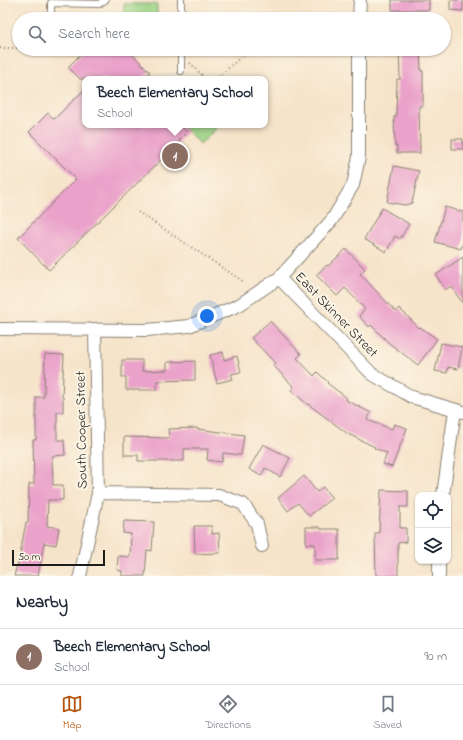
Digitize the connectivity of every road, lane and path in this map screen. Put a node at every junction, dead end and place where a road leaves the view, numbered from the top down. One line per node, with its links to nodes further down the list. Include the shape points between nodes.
1 (105, 0): 4 (lane, via 99,4 51,3)
2 (181, 0): 5 (lane)
3 (360, 0): 6 (street)
4 (51, 12)
5 (181, 12)
6 (360, 12)
7 (0, 48): 8 (path)
8 (12, 48)
9 (181, 56): 13 (lane)
10 (242, 56): 15 (path)
11 (359, 56): 17 (street, via 359,157 353,185 332,220)
12 (186, 59): 14 (path)
13 (181, 71)
14 (203, 76)
15 (219, 76)
16 (138, 212): 18 (path)
17 (279, 278): 20 (street, East Skinner Street, via 239,305 189,326 147,330); 21 (street, East Skinner Street, via 372,374 412,397)
18 (244, 282)
19 (0, 329): 20 (street, East Skinner Street)
20 (95, 329): 23 (street, South Cooper Street)
21 (459, 411): 22 (street)
22 (444, 492)
23 (98, 493): 24 (street, via 219,495 243,504 257,524); 26 (street, South Cooper Street)
24 (262, 546)
25 (439, 564): 27 (street)
26 (80, 576)
27 (439, 576)

